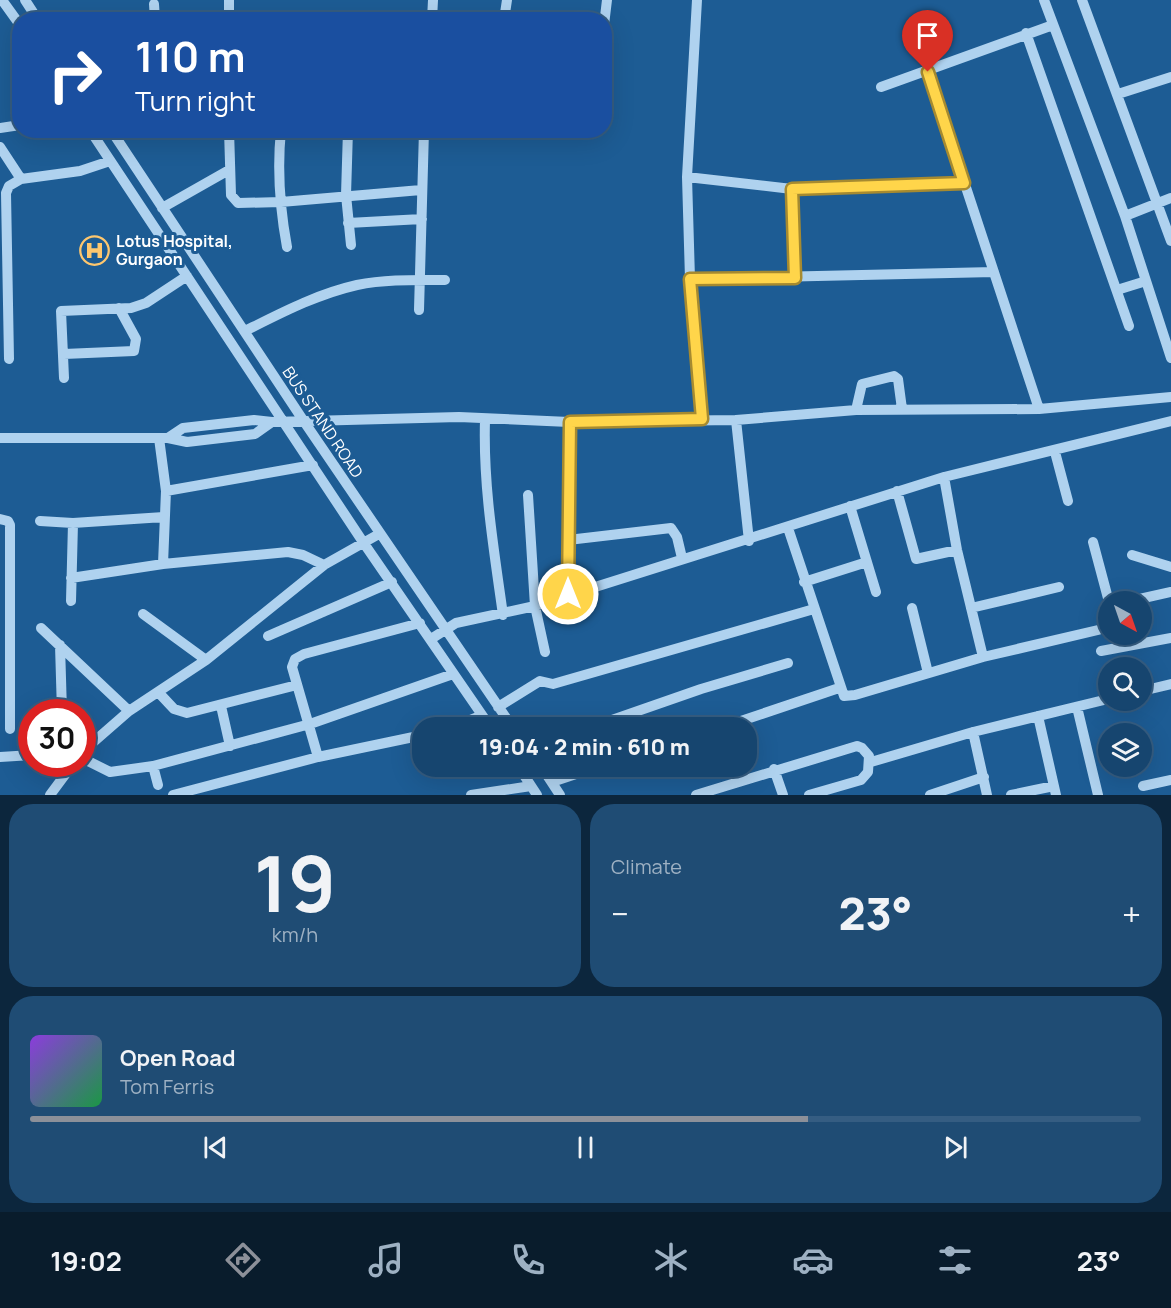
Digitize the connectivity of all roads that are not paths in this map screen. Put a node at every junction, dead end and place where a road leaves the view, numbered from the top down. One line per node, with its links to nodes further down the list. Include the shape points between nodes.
1 (2, 0): 7 (street)
2 (697, 0): 23 (street)
3 (1044, 0): 8 (street)
4 (1082, 0): 13 (street)
5 (154, 4): 6 (street)
6 (154, 12)
7 (12, 14)
8 (1053, 25): 9 (street); 33 (street)
9 (1026, 33): 10 (street); 48 (street)
10 (928, 72): 12 (street); 25 (street)
11 (1171, 77): 13 (street)
12 (881, 87)
13 (1118, 94): 31 (street)
14 (95, 138): 21 (street, BUS STAND ROAD)
15 (116, 138): 32 (street, BUS STAND ROAD)
16 (229, 138): 22 (street)
17 (280, 138): 30 (street)
18 (348, 138): 28 (street)
19 (424, 138): 27 (street)
20 (0, 147): 24 (street)
21 (110, 161): 24 (street, via 71,173); 41 (street, BUS STAND ROAD)
22 (229, 170): 30 (street, via 231,195 238,203); 32 (street)
23 (687, 177): 26 (street); 43 (street)
24 (21, 179): 34 (street, via 9,186)
25 (964, 183): 26 (street); 40 (street)
26 (792, 189): 42 (street)
27 (421, 190): 28 (street); 35 (street)
28 (346, 195): 30 (street); 36 (street)
29 (1171, 198): 31 (street)
30 (281, 202): 39 (street)
31 (1158, 203): 33 (street); 37 (street)
32 (162, 208): 52 (street, BUS STAND ROAD)
33 (1125, 216): 46 (street)
34 (2, 218): 47 (street)
35 (422, 219): 36 (street); 44 (street)
36 (348, 223): 38 (street)
37 (1171, 241)
38 (351, 245)
39 (288, 247)
40 (994, 272): 42 (street); 60 (street)
41 (187, 276): 49 (street, via 146,303); 66 (street, BUS STAND ROAD)
42 (795, 278): 43 (street)
43 (690, 279): 62 (street)
44 (419, 280): 45 (street); 50 (street); 52 (street, via 356,285 299,304)
45 (445, 280)
46 (1146, 282): 48 (street); 55 (street)
47 (3, 283): 53 (street)
48 (1117, 290): 51 (street)
49 (119, 308): 54 (street, via 61,311); 54 (street, via 136,339 134,351)
50 (419, 310)
51 (1129, 326)
52 (245, 331): 63 (street, BUS STAND ROAD)
53 (4, 335): 56 (street)
54 (64, 354): 57 (street)
55 (1171, 358)
56 (9, 359)
57 (64, 378)
58 (1171, 397): 60 (street)
59 (902, 409): 60 (street); 61 (street); 61 (street, via 898,379 894,376 862,384)
60 (1039, 409)
61 (856, 410): 65 (street)
62 (702, 419): 65 (street); 67 (street)
63 (303, 420): 64 (street); 66 (street); 84 (street, BUS STAND ROAD)
64 (485, 420): 67 (street); 112 (street, via 488,509)
65 (736, 420): 86 (street)
66 (285, 422): 70 (street, via 272,422 255,434 187,442); 72 (street, BUS STAND ROAD)
67 (570, 422): 85 (street)
68 (1171, 422): 71 (street)
69 (0, 438): 70 (street)
70 (163, 438): 74 (street)
71 (1055, 452): 73 (street); 77 (street)
72 (313, 465): 74 (street); 87 (street, BUS STAND ROAD)
73 (944, 477): 75 (street); 89 (street)
74 (166, 491): 79 (street)
75 (897, 491): 78 (street); 89 (street, via 916,560)
76 (528, 495): 107 (street)
77 (1068, 501)
78 (850, 506): 83 (street); 93 (street)
79 (164, 517): 82 (street); 94 (street)
80 (0, 519): 92 (street, via 10,525)
81 (40, 521): 82 (street)
82 (73, 523): 97 (street)
83 (788, 528): 86 (street); 99 (street)
84 (379, 534): 87 (street); 115 (street, BUS STAND ROAD)
85 (568, 540): 91 (street, via 671,528); 104 (street)
86 (749, 541): 91 (street)
87 (363, 542): 95 (street); 98 (street, BUS STAND ROAD)
88 (1093, 542): 101 (street)
89 (957, 550): 109 (street)
90 (1132, 555): 96 (street)
91 (682, 558): 104 (street)
92 (4, 560): 126 (street)
93 (867, 562): 99 (street); 102 (street)
94 (163, 564): 95 (street, via 288,552); 97 (street)
95 (324, 565): 124 (street)
96 (1171, 567)
97 (71, 578): 106 (street)
98 (392, 582): 113 (street, BUS STAND ROAD); 117 (street)
99 (804, 582): 110 (street)
100 (1059, 587): 109 (street)
101 (1106, 591)
102 (876, 592)
103 (1171, 592): 105 (street)
104 (568, 594): 107 (street)
105 (1152, 596)
106 (71, 601)
107 (535, 606): 112 (street); 122 (street)
108 (912, 608): 127 (street)
109 (971, 608): 123 (street)
110 (814, 609): 131 (street); 137 (street, via 553,684 540,681)
111 (143, 614): 124 (street)
112 (503, 615): 115 (street, via 456,623)
113 (420, 622): 119 (street, BUS STAND ROAD); 130 (street, via 304,654 292,663)
114 (41, 628): 120 (street)
115 (447, 630): 119 (street); 137 (street, BUS STAND ROAD)
116 (1098, 630): 123 (street)
117 (268, 636)
118 (1171, 638): 121 (street)
119 (431, 639): 128 (street, BUS STAND ROAD)
120 (60, 645): 134 (street); 139 (street)
121 (1101, 651)
122 (544, 652)
123 (983, 657): 127 (street)
124 (206, 660): 133 (street)
125 (788, 663): 143 (street)
126 (4, 670): 146 (street)
127 (928, 673): 131 (street, via 849,696)
128 (453, 675): 140 (street, BUS STAND ROAD); 145 (street)
129 (1171, 684): 132 (street)
130 (297, 685): 136 (street); 145 (street)
131 (839, 688): 144 (street)
132 (1152, 689)
133 (159, 693): 136 (street, via 179,712); 139 (street)
134 (62, 699)
135 (1098, 702): 138 (street)
136 (221, 706): 150 (street)
137 (498, 707): 142 (street, BUS STAND ROAD)
138 (1077, 707): 141 (street); 179 (street)
139 (129, 711): 149 (street)
140 (482, 716)
141 (1038, 716): 147 (street); 168 (street)
142 (505, 717)
143 (621, 717)
144 (753, 717)
145 (310, 724): 150 (street); 153 (street)
146 (10, 729)
147 (973, 732): 154 (street); 162 (street)
148 (412, 737): 153 (street)
149 (96, 740)
150 (230, 746): 156 (street)
151 (18, 756): 152 (street)
152 (0, 757)
153 (318, 757): 170 (street)
154 (871, 762): 157 (street, via 857,746); 175 (street, via 861,780)
155 (96, 765): 156 (street, via 110,772)
156 (153, 766): 165 (street)
157 (774, 769): 173 (street); 174 (street)
158 (63, 777): 169 (street)
159 (525, 777): 167 (street)
160 (549, 777): 164 (street)
161 (567, 777): 164 (street)
162 (984, 777): 176 (street); 177 (street)
163 (1171, 780): 166 (street)
164 (552, 782): 172 (street)
165 (158, 785)
166 (1143, 786)
167 (534, 790): 171 (street)
168 (1055, 790): 178 (street)
169 (50, 795)
170 (173, 795)
171 (471, 795)
172 (560, 795)
173 (696, 795)
174 (783, 795)
175 (809, 795)
176 (930, 795)
177 (987, 795)
178 (1011, 795)
179 (1098, 795)

